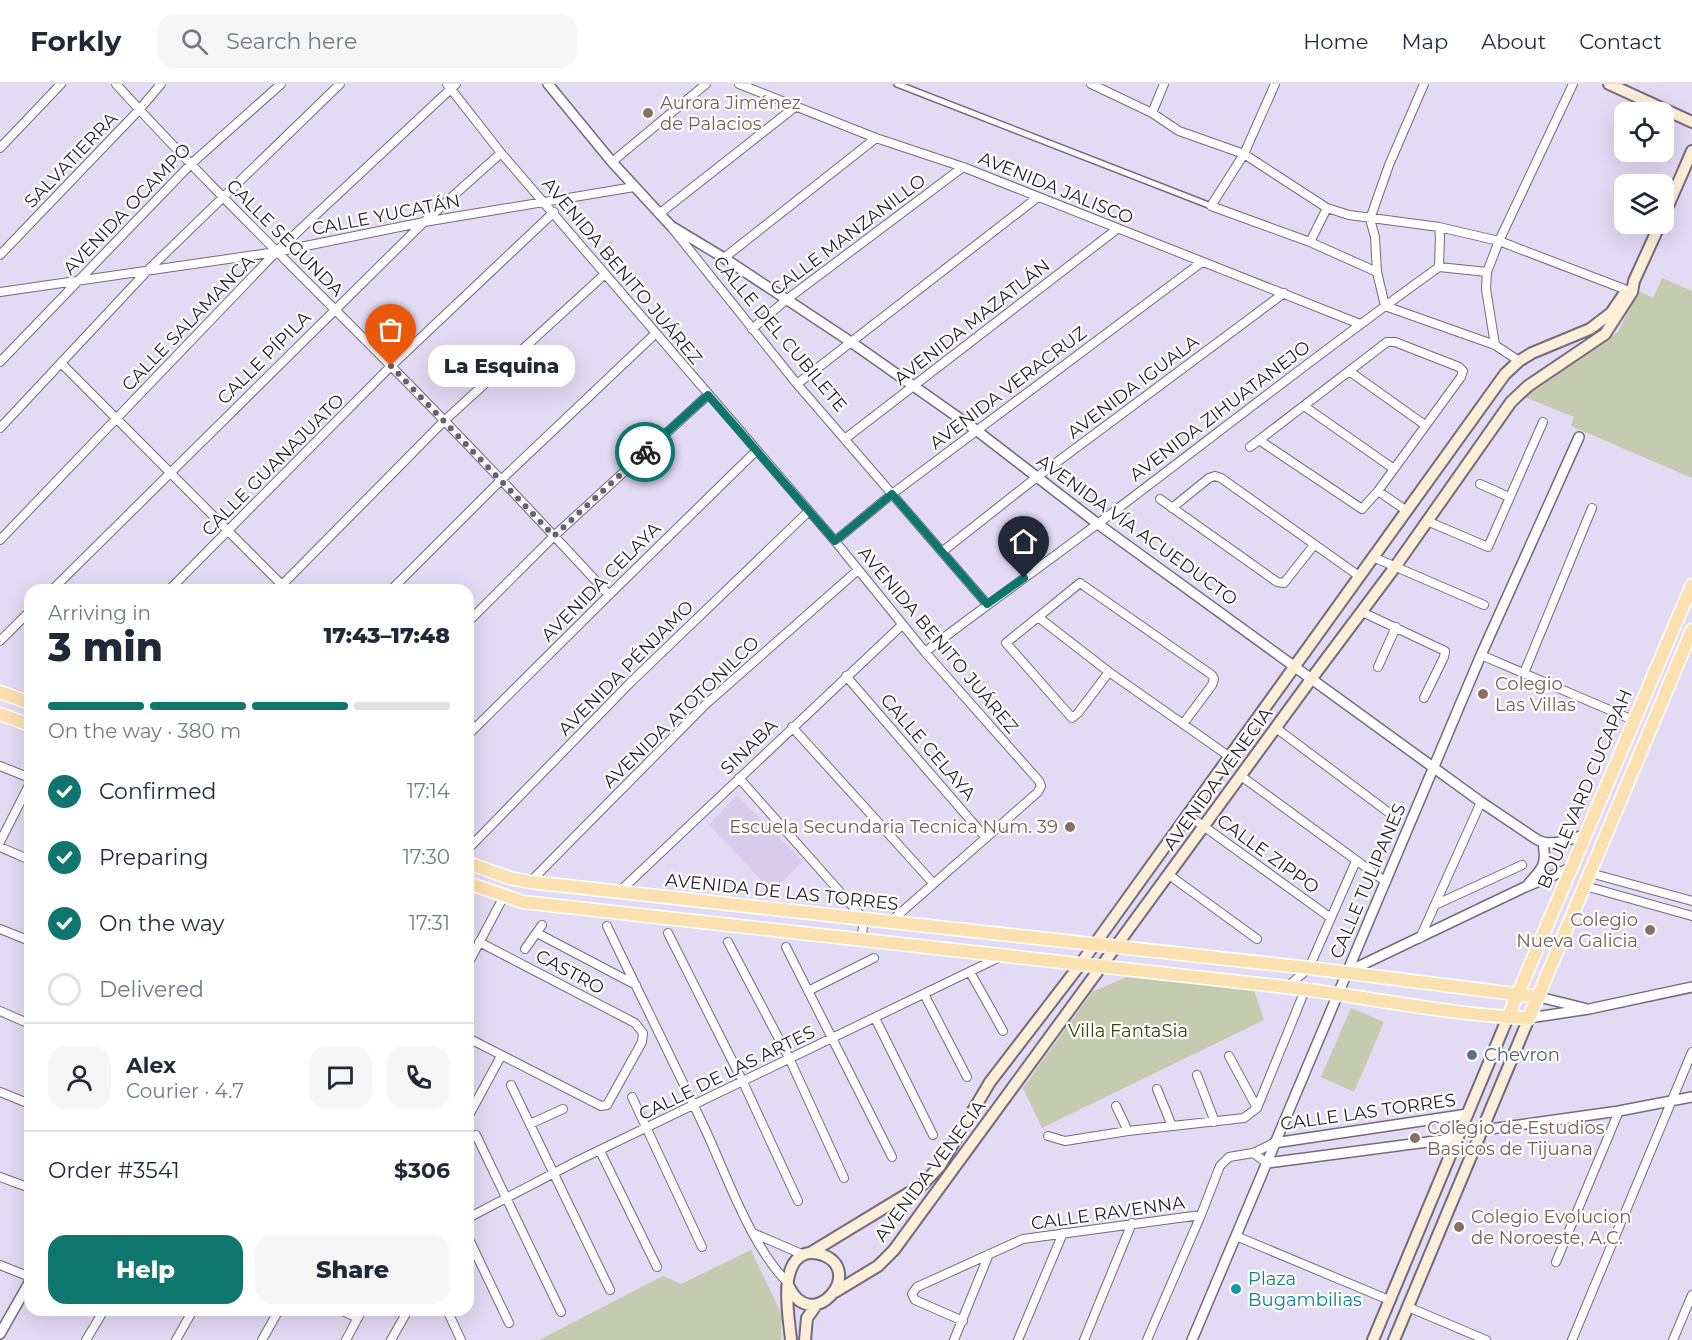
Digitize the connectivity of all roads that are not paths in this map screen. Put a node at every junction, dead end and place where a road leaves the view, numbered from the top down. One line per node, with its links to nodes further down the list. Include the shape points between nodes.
1 (61, 84): 22 (street)
2 (116, 84): 18 (street, CALLE SEGUNDA)
3 (161, 84): 18 (street, SALVATIERRA)
4 (281, 84): 28 (street, AVENIDA OCAMPO)
5 (340, 84): 33 (street)
6 (548, 84): 27 (street, CALLE DEL CUBILETE)
7 (705, 84): 27 (street)
8 (739, 84): 17 (street, AVENIDA JALISCO)
9 (897, 84): 35 (street)
10 (1091, 84): 19 (street)
11 (1164, 84): 19 (street)
12 (1275, 84): 26 (street)
13 (1424, 84): 39 (street)
14 (1573, 84): 45 (street)
15 (1609, 84): 20 (main road)
16 (452, 86): 25 (street, AVENIDA BENITO JUÁREZ); 47 (street, CALLE SALAMANCA)
17 (795, 106): 21 (street, AVENIDA JALISCO); 38 (street)
18 (139, 110): 28 (street, CALLE SEGUNDA); 48 (street, SALVATIERRA)
19 (1152, 113): 26 (street, via 1179,131)
20 (1692, 122)
21 (876, 138): 29 (street, AVENIDA JALISCO); 49 (street)
22 (4, 140): 23 (street)
23 (0, 148)
24 (1692, 151): 31 (main road)
25 (501, 153): 34 (street, AVENIDA BENITO JUÁREZ); 40 (street, CALLE PÍPILA)
26 (1244, 154): 35 (street); 36 (street)
27 (612, 162): 30 (street, CALLE DEL CUBILETE)
28 (191, 164): 33 (street, CALLE SEGUNDA); 56 (street, AVENIDA OCAMPO)
29 (963, 167): 32 (street, AVENIDA JALISCO); 60 (street, CALLE MANZANILLO)
30 (634, 187): 34 (street, CALLE YUCATÁN); 38 (street, CALLE DEL CUBILETE)
31 (1674, 192)
32 (1038, 197): 43 (street, AVENIDA JALISCO); 66 (street)
33 (224, 199): 47 (street, CALLE SEGUNDA); 52 (street)
34 (544, 201): 37 (street, AVENIDA BENITO JUÁREZ); 40 (street, CALLE YUCATÁN)
35 (1211, 206): 46 (street)
36 (1328, 208): 39 (street); 46 (street)
37 (554, 212): 55 (street, AVENIDA BENITO JUÁREZ); 73 (street, CALLE GUANAJUATO)
38 (660, 214): 41 (street, CALLE DEL CUBILETE)
39 (1370, 219): 42 (street); 53 (street)
40 (424, 222): 47 (street, CALLE YUCATÁN); 62 (street, CALLE PÍPILA)
41 (671, 226): 49 (street, AVENIDA VÍA ACUEDUCTO); 64 (street, CALLE DEL CUBILETE)
42 (1439, 227): 45 (street); 51 (street)
43 (1117, 229): 50 (street, AVENIDA JALISCO); 76 (street, AVENIDA MAZATLÁN)
44 (1655, 234): 57 (main road)
45 (1499, 241): 54 (street); 57 (street)
46 (1310, 242): 53 (street)
47 (276, 252): 52 (street, CALLE YUCATÁN); 62 (street, CALLE SEGUNDA); 79 (street, CALLE SALAMANCA)
48 (0, 255)
49 (724, 258): 60 (street, AVENIDA VÍA ACUEDUCTO)
50 (1202, 262): 59 (street, AVENIDA JALISCO); 84 (street, AVENIDA VERACRUZ)
51 (1439, 267): 54 (street); 61 (street, AVENIDA ZIHUATANEJO)
52 (148, 270): 56 (street, CALLE YUCATÁN); 72 (street)
53 (1377, 272): 61 (street)
54 (1487, 272): 68 (street)
55 (605, 274): 65 (street, AVENIDA BENITO JUÁREZ); 80 (street)
56 (77, 281): 58 (street, CALLE YUCATÁN); 71 (street, AVENIDA OCAMPO)
57 (1631, 288): 67 (main road, AVENIDA VENECIA, via 1599,322 1578,336); 69 (main road, AVENIDA VENECIA, via 1605,334)
58 (0, 292)
59 (1284, 292): 63 (street, AVENIDA JALISCO); 92 (street, AVENIDA IGUALA)
60 (786, 300): 64 (street, CALLE MANZANILLO); 66 (street, AVENIDA VÍA ACUEDUCTO)
61 (1385, 306): 63 (street, AVENIDA ZIHUATANEJO); 68 (street)
62 (334, 309): 73 (street, CALLE SEGUNDA); 91 (street, CALLE PÍPILA)
63 (1360, 324): 104 (street, AVENIDA ZIHUATANEJO)
64 (752, 328): 75 (street, CALLE DEL CUBILETE)
65 (656, 333): 77 (street, AVENIDA BENITO JUÁREZ); 93 (street)
66 (851, 342): 75 (street); 76 (street, AVENIDA VÍA ACUEDUCTO)
67 (1558, 342): 69 (main road, via 1567,348); 70 (main road, AVENIDA VENECIA)
68 (1495, 345): 70 (street)
69 (1570, 359): 103 (main road, AVENIDA VENECIA, via 1511,402)
70 (1519, 361): 102 (main road, AVENIDA VENECIA, via 1490,394)
71 (0, 362)
72 (62, 363): 79 (street); 83 (street)
73 (391, 366): 80 (street, CALLE SEGUNDA); 105 (street, CALLE GUANAJUATO)
74 (1349, 371): 78 (street); 82 (street); 82 (street, via 1391,341 1459,367 1461,377)
75 (797, 384): 86 (street, CALLE DEL CUBILETE)
76 (912, 387): 84 (street, AVENIDA VÍA ACUEDUCTO); 86 (street, AVENIDA MAZATLÁN)
77 (708, 395): 89 (street, AVENIDA BENITO JUÁREZ); 106 (street)
78 (1304, 406): 87 (street); 90 (street)
79 (117, 419): 91 (street); 107 (street, CALLE SALAMANCA)
80 (444, 421): 93 (street, CALLE SEGUNDA); 118 (street)
81 (1543, 422): 97 (street)
82 (1425, 425): 90 (street)
83 (0, 428)
84 (976, 430): 92 (street, AVENIDA VÍA ACUEDUCTO); 96 (street, AVENIDA VERACRUZ)
85 (1579, 437): 133 (street, CALLE TULIPANES)
86 (846, 438): 96 (street, CALLE DEL CUBILETE)
87 (1259, 440): 88 (street); 95 (street, via 1359,508 1365,507)
88 (1250, 447)
89 (756, 452): 101 (street, AVENIDA BENITO JUÁREZ); 121 (street, AVENIDA CELAYA)
90 (1394, 469): 95 (street)
91 (169, 472): 105 (street); 115 (street, CALLE PÍPILA)
92 (1037, 477): 104 (street, AVENIDA VÍA ACUEDUCTO); 110 (street, AVENIDA IGUALA)
93 (501, 480): 106 (street, CALLE SEGUNDA); 119 (street)
94 (1480, 484): 97 (street)
95 (1378, 491): 102 (street)
96 (892, 494): 108 (street, AVENIDA VERACRUZ); 110 (street, CALLE DEL CUBILETE)
97 (1509, 497): 103 (street, via 1488,547)
98 (1160, 499): 99 (street)
99 (1172, 508): 109 (street, via 1215,476); 109 (street, via 1277,582 1284,583 1290,578)
100 (1592, 508): 137 (street)
101 (809, 511): 108 (street, AVENIDA BENITO JUÁREZ); 164 (street, AVENIDA PÉNJAMO, via 631,682)
102 (1407, 511): 111 (main road, AVENIDA VENECIA)
103 (1427, 521): 112 (main road, AVENIDA VENECIA)
104 (1098, 524): 122 (street, AVENIDA ZIHUATANEJO); 134 (street, AVENIDA VÍA ACUEDUCTO)
105 (228, 531): 116 (street, CALLE GUANAJUATO); 117 (street)
106 (554, 536): 121 (street, CALLE SEGUNDA); 125 (street)
107 (0, 540)
108 (835, 541): 113 (street, AVENIDA BENITO JUÁREZ)
109 (1314, 545): 114 (street)
110 (943, 551): 122 (street, CALLE DEL CUBILETE)
111 (1373, 557): 112 (street); 114 (main road, AVENIDA VENECIA)
112 (1395, 567): 123 (street); 124 (main road, AVENIDA VENECIA)
113 (858, 570): 128 (street, AVENIDA BENITO JUÁREZ); 175 (street, AVENIDA ATOTONILCO, via 706,704)
114 (1359, 576): 134 (main road, AVENIDA VENECIA)
115 (58, 584)
116 (175, 584)
117 (278, 584)
118 (286, 584)
119 (397, 584)
120 (1692, 585): 144 (main road, BOULEVARD CUCAPAH)
121 (609, 595): 148 (street, AVENIDA CELAYA)
122 (987, 604): 132 (street, AVENIDA ZIHUATANEJO)
123 (1484, 605)
124 (1362, 612): 129 (street); 139 (main road, AVENIDA VENECIA)
125 (474, 616)
126 (24, 617): 131 (street)
127 (1038, 617): 136 (street); 136 (street, via 1006,643 1068,717 1078,713); 146 (street, via 1080,583 1212,675 1212,685)
128 (902, 625): 132 (street, AVENIDA BENITO JUÁREZ); 138 (street, SINABA)
129 (1396, 627): 135 (street); 141 (street, via 1445,651)
130 (1692, 630): 172 (main road, BOULEVARD CUCAPAH)
131 (0, 641)
132 (924, 652): 162 (street, AVENIDA BENITO JUÁREZ, via 1041,786)
133 (1481, 655): 137 (street); 152 (street, CALLE TULIPANES)
134 (1294, 665): 139 (street, AVENIDA VÍA ACUEDUCTO); 150 (main road, AVENIDA VENECIA)
135 (1378, 667)
136 (1109, 672): 146 (street)
137 (1524, 673): 144 (street)
138 (846, 676): 147 (street, SINABA); 162 (street, CALLE CELAYA)
139 (1312, 678): 149 (main road, AVENIDA VENECIA); 152 (street, AVENIDA VÍA ACUEDUCTO)
140 (0, 692): 142 (main road)
141 (1424, 698)
142 (24, 701)
143 (0, 714): 145 (main road)
144 (1633, 720): 161 (main road, BOULEVARD CUCAPAH)
145 (24, 723)
146 (1183, 724): 150 (street)
147 (792, 727): 155 (street, SINABA); 177 (street)
148 (475, 728)
149 (1275, 728): 154 (main road, AVENIDA VENECIA); 159 (street)
150 (1230, 757): 158 (main road, AVENIDA VENECIA)
151 (0, 766): 153 (street)
152 (1433, 767): 157 (street, AVENIDA VÍA ACUEDUCTO); 176 (street, CALLE TULIPANES)
153 (24, 776)
154 (1241, 776): 160 (main road, AVENIDA VENECIA); 168 (street)
155 (739, 778): 181 (street, SINABA); 188 (street)
156 (24, 795): 163 (street)
157 (1481, 802): 165 (street, AVENIDA VÍA ACUEDUCTO); 185 (street)
158 (1188, 815): 160 (street, CALLE ZIPPO); 201 (main road, AVENIDA VENECIA)
159 (1396, 818)
160 (1205, 826): 173 (main road, AVENIDA VENECIA); 187 (street, CALLE ZIPPO)
161 (1584, 835): 165 (street); 171 (main road, BOULEVARD CUCAPAH)
162 (986, 838): 177 (street, AVENIDA BENITO JUÁREZ)
163 (0, 842)
164 (474, 843)
165 (1543, 843): 180 (street, via 1543,868)
166 (0, 847): 167 (street)
167 (24, 857)
168 (1356, 861): 176 (street); 187 (street)
169 (1522, 865): 185 (street)
170 (474, 866): 175 (main road, AVENIDA DE LAS TORRES)
171 (1571, 868): 180 (street); 220 (main road, BOULEVARD CUCAPAH)
172 (1590, 873): 174 (street); 179 (main road, BOULEVARD CUCAPAH)
173 (1169, 874): 197 (street); 203 (main road, AVENIDA VENECIA)
174 (1614, 880): 182 (street); 184 (street)
175 (530, 882): 181 (main road, AVENIDA DE LAS TORRES)
176 (1386, 882): 212 (street, CALLE TULIPANES)
177 (933, 883): 189 (street, AVENIDA BENITO JUÁREZ)
178 (474, 886): 183 (main road)
179 (1585, 886): 182 (street); 221 (main road, BOULEVARD CUCAPAH)
180 (1525, 887): 195 (street)
181 (619, 892): 188 (main road, AVENIDA DE LAS TORRES)
182 (1611, 893): 186 (street)
183 (504, 896): 198 (main road, via 523,902); 199 (street)
184 (1692, 901)
185 (1435, 905): 195 (street)
186 (1692, 916)
187 (1331, 918): 210 (street)
188 (864, 919): 189 (main road, AVENIDA DE LAS TORRES); 198 (street)
189 (890, 922): 201 (main road, AVENIDA DE LAS TORRES)
190 (542, 925): 193 (street)
191 (607, 926): 213 (street)
192 (0, 929): 196 (street)
193 (537, 933): 204 (street); 213 (street)
194 (668, 933): 237 (street)
195 (1420, 938): 212 (street)
196 (24, 939)
197 (1257, 939)
198 (861, 941): 206 (main road)
199 (479, 942): 205 (street); 232 (street, CASTRO, via 635,1023 643,1033 642,1042 605,1106)
200 (728, 942): 234 (street)
201 (1094, 945): 203 (main road, AVENIDA DE LAS TORRES); 208 (main road, AVENIDA VENECIA)
202 (786, 947): 217 (street)
203 (1115, 947): 209 (main road, AVENIDA VENECIA); 210 (main road, AVENIDA DE LAS TORRES)
204 (525, 948)
205 (474, 952)
206 (1001, 957): 208 (main road); 211 (street, CALLE DE LAS ARTES)
207 (874, 958): 217 (street)
208 (1079, 966): 209 (main road); 281 (main road, AVENIDA VENECIA, via 990,1082 948,1156 932,1176)
209 (1099, 968): 214 (main road); 290 (main road, AVENIDA VENECIA, via 894,1250 878,1266)
210 (1309, 968): 212 (main road, AVENIDA DE LAS TORRES); 214 (street)
211 (970, 972): 218 (street, CALLE DE LAS ARTES); 228 (street)
212 (1347, 972): 219 (street, CALLE TULIPANES); 220 (main road, AVENIDA DE LAS TORRES)
213 (636, 985): 246 (street)
214 (1287, 987): 216 (main road)
215 (1692, 987): 222 (street)
216 (1305, 990): 219 (main road); 248 (street)
217 (808, 991): 229 (street)
218 (924, 994): 225 (street, CALLE DE LAS ARTES); 236 (street)
219 (1338, 994): 224 (main road); 262 (street, CALLE TULIPANES)
220 (1519, 994): 221 (main road, AVENIDA DE LAS TORRES); 224 (main road, BOULEVARD CUCAPAH)
221 (1539, 997): 222 (street); 226 (main road, BOULEVARD CUCAPAH)
222 (1589, 1009): 226 (street)
223 (0, 1011): 227 (street)
224 (1508, 1017): 226 (main road); 251 (main road, BOULEVARD CUCAPAH)
225 (875, 1018): 229 (street, CALLE DE LAS ARTES); 258 (street)
226 (1529, 1018): 256 (main road, BOULEVARD CUCAPAH)
227 (24, 1021)
228 (1003, 1031)
229 (832, 1039): 234 (street, CALLE DE LAS ARTES); 265 (street)
230 (474, 1041): 232 (street)
231 (1692, 1052): 244 (street)
232 (501, 1056): 245 (street)
233 (1229, 1056): 248 (street)
234 (790, 1060): 237 (street, CALLE DE LAS ARTES); 269 (street)
235 (1197, 1075): 252 (street)
236 (967, 1077)
237 (743, 1082): 246 (street, CALLE DE LAS ARTES); 272 (street)
238 (511, 1085): 253 (street)
239 (1157, 1089): 254 (street)
240 (0, 1092): 243 (street)
241 (632, 1097): 255 (street)
242 (1692, 1097): 244 (street)
243 (24, 1102)
244 (1670, 1102): 250 (street); 322 (street)
245 (474, 1106)
246 (694, 1106): 255 (street, CALLE DE LAS ARTES); 276 (street)
247 (1116, 1106): 257 (street)
248 (1257, 1108): 252 (street, via 1244,1118)
249 (563, 1109): 253 (street)
250 (1619, 1111): 256 (street); 283 (street)
251 (1468, 1114): 261 (main road, BOULEVARD CUCAPAH); 262 (street, CALLE LAS TORRES)
252 (1215, 1122): 254 (street)
253 (530, 1124): 267 (street)
254 (1172, 1126): 257 (street)
255 (646, 1129): 263 (street, CALLE DE LAS ARTES); 279 (street)
256 (1483, 1130): 294 (main road, BOULEVARD CUCAPAH)
257 (1128, 1131): 260 (street, via 1065,1141)
258 (933, 1134)
259 (476, 1135): 271 (street)
260 (1048, 1136)
261 (1458, 1138): 266 (street); 292 (main road, BOULEVARD CUCAPAH)
262 (1274, 1143): 264 (street); 266 (street, CALLE TULIPANES)
263 (600, 1151): 267 (street, CALLE DE LAS ARTES); 285 (street)
264 (1253, 1153): 266 (street); 274 (street, via 1223,1161)
265 (892, 1157)
266 (1267, 1163): 278 (street, CALLE TULIPANES)
267 (554, 1173): 271 (street, CALLE DE LAS ARTES); 289 (street)
268 (0, 1177): 270 (street)
269 (844, 1178)
270 (24, 1186)
271 (506, 1197): 273 (street, CALLE DE LAS ARTES); 295 (street)
272 (798, 1200)
273 (474, 1215)
274 (1201, 1215): 275 (street, CALLE RAVENNA); 317 (street)
275 (1132, 1223): 277 (street, CALLE RAVENNA); 316 (street)
276 (753, 1232): 281 (street); 287 (street)
277 (1062, 1233): 282 (street, CALLE RAVENNA, via 1023,1239); 315 (street)
278 (1236, 1236): 292 (street); 318 (street, CALLE TULIPANES)
279 (702, 1246)
280 (474, 1250): 304 (street)
281 (807, 1254): 287 (main road, via 792,1264); 290 (main road, via 826,1256 834,1264 838,1275)
282 (989, 1254): 303 (street); 303 (street, CALLE RAVENNA, via 917,1287 912,1294 915,1300)
283 (1556, 1262)
284 (0, 1265): 286 (street)
285 (657, 1267)
286 (24, 1276)
287 (788, 1285): 293 (main road, via 801,1301); 312 (main road)
288 (24, 1290): 305 (street)
289 (610, 1290)
290 (835, 1292): 293 (main road)
291 (1692, 1294): 323 (street)
292 (1389, 1300): 319 (main road, BOULEVARD CUCAPAH)
293 (817, 1304): 313 (main road, via 807,1318)
294 (1408, 1307): 320 (main road, BOULEVARD CUCAPAH); 321 (street)
295 (561, 1312)
296 (100, 1316): 306 (street)
297 (190, 1316): 307 (street)
298 (276, 1316): 308 (street)
299 (354, 1316): 302 (street)
300 (405, 1316): 310 (street)
301 (450, 1316): 311 (street)
302 (358, 1318): 309 (street)
303 (963, 1321): 314 (street)
304 (509, 1323)
305 (0, 1334)
306 (86, 1340)
307 (176, 1340)
308 (262, 1340)
309 (346, 1340)
310 (392, 1340)
311 (461, 1340)
312 (791, 1340)
313 (805, 1340)
314 (954, 1340)
315 (1018, 1340)
316 (1084, 1340)
317 (1148, 1340)
318 (1192, 1340)
319 (1373, 1340)
320 (1394, 1340)
321 (1486, 1340)
322 (1572, 1340)
323 (1673, 1340)

